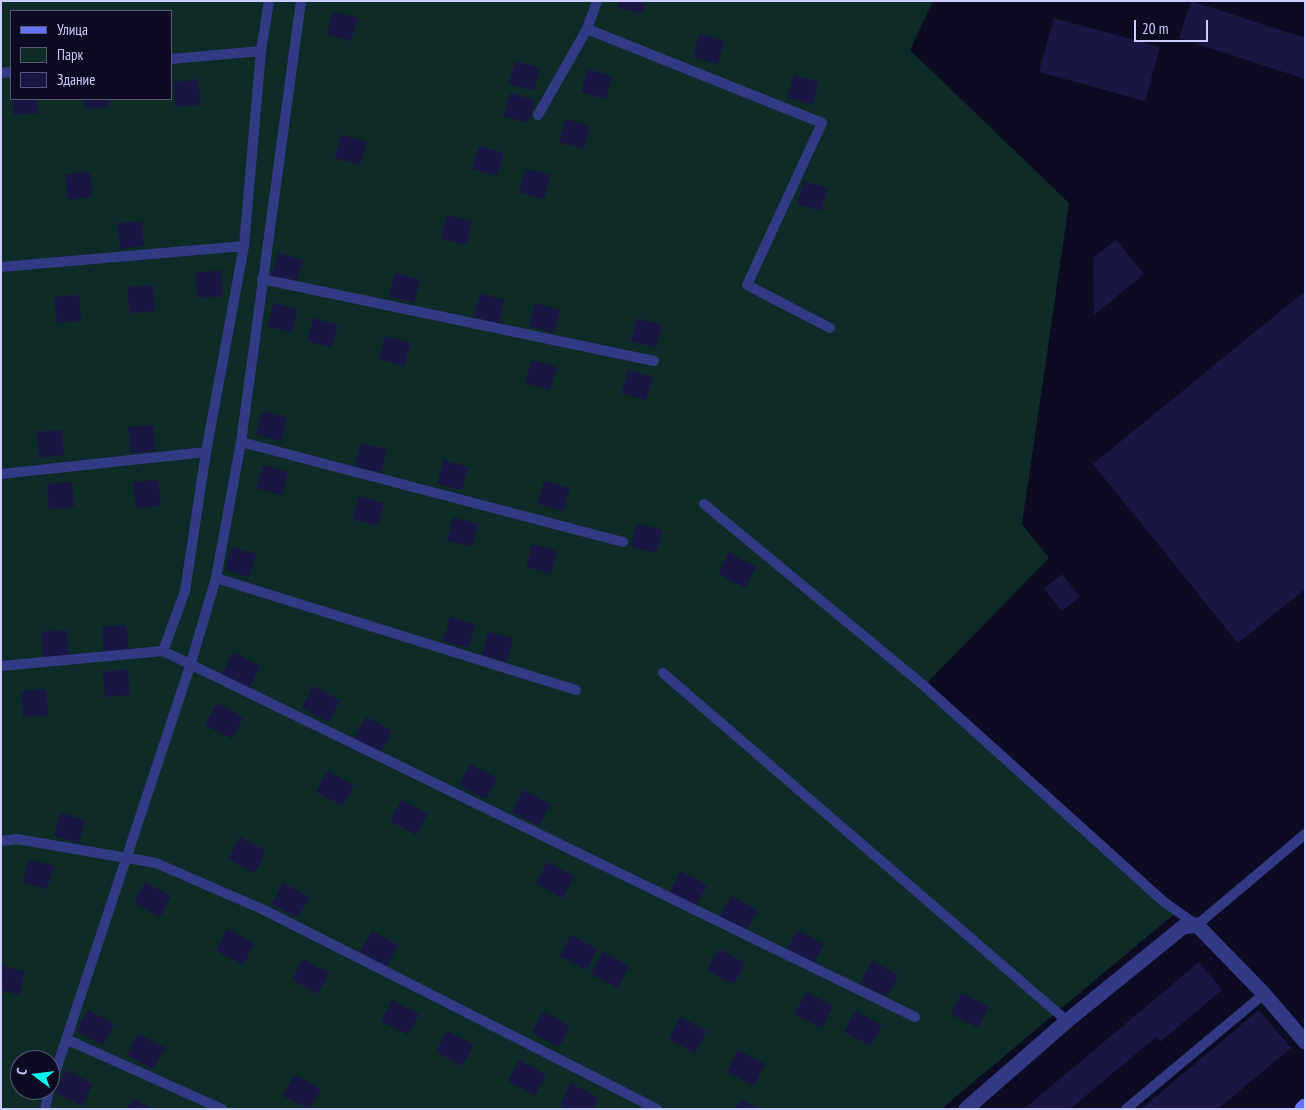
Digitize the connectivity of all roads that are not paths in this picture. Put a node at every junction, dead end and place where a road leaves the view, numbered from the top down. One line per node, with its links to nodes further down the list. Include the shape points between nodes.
1 (269, 1): 5 (lane)
2 (301, 1): 10 (lane)
3 (597, 1): 4 (lane)
4 (587, 29): 7 (lane); 11 (lane, via 822,123 747,285)
5 (262, 51): 6 (lane); 8 (lane)
6 (172, 59)
7 (538, 115)
8 (244, 246): 9 (lane); 14 (lane)
9 (1, 267)
10 (262, 279): 12 (lane); 13 (lane)
11 (830, 328)
12 (654, 361)
13 (241, 442): 17 (lane); 18 (lane)
14 (206, 452): 15 (lane); 19 (lane, via 185,591)
15 (1, 474)
16 (704, 504): 27 (lane, via 922,684 1164,902)
17 (623, 542)
18 (216, 578): 21 (lane); 23 (lane)
19 (163, 652): 20 (lane); 21 (lane)
20 (1, 666)
21 (190, 666): 26 (lane); 29 (lane)
22 (663, 673): 30 (lane)
23 (576, 690)
24 (1305, 834): 27 (lane)
25 (1, 841): 26 (lane, via 17,839)
26 (125, 858): 31 (lane); 35 (lane, via 156,863 264,910)
27 (1197, 925): 28 (street); 30 (street, via 1183,927)
28 (1264, 994): 32 (street); 37 (lane)
29 (915, 1017)
30 (1067, 1021): 36 (street)
31 (68, 1040): 33 (lane); 34 (lane)
32 (1305, 1042)
33 (60, 1062)
34 (222, 1109)
35 (657, 1109)
36 (966, 1109)
37 (1126, 1109)

